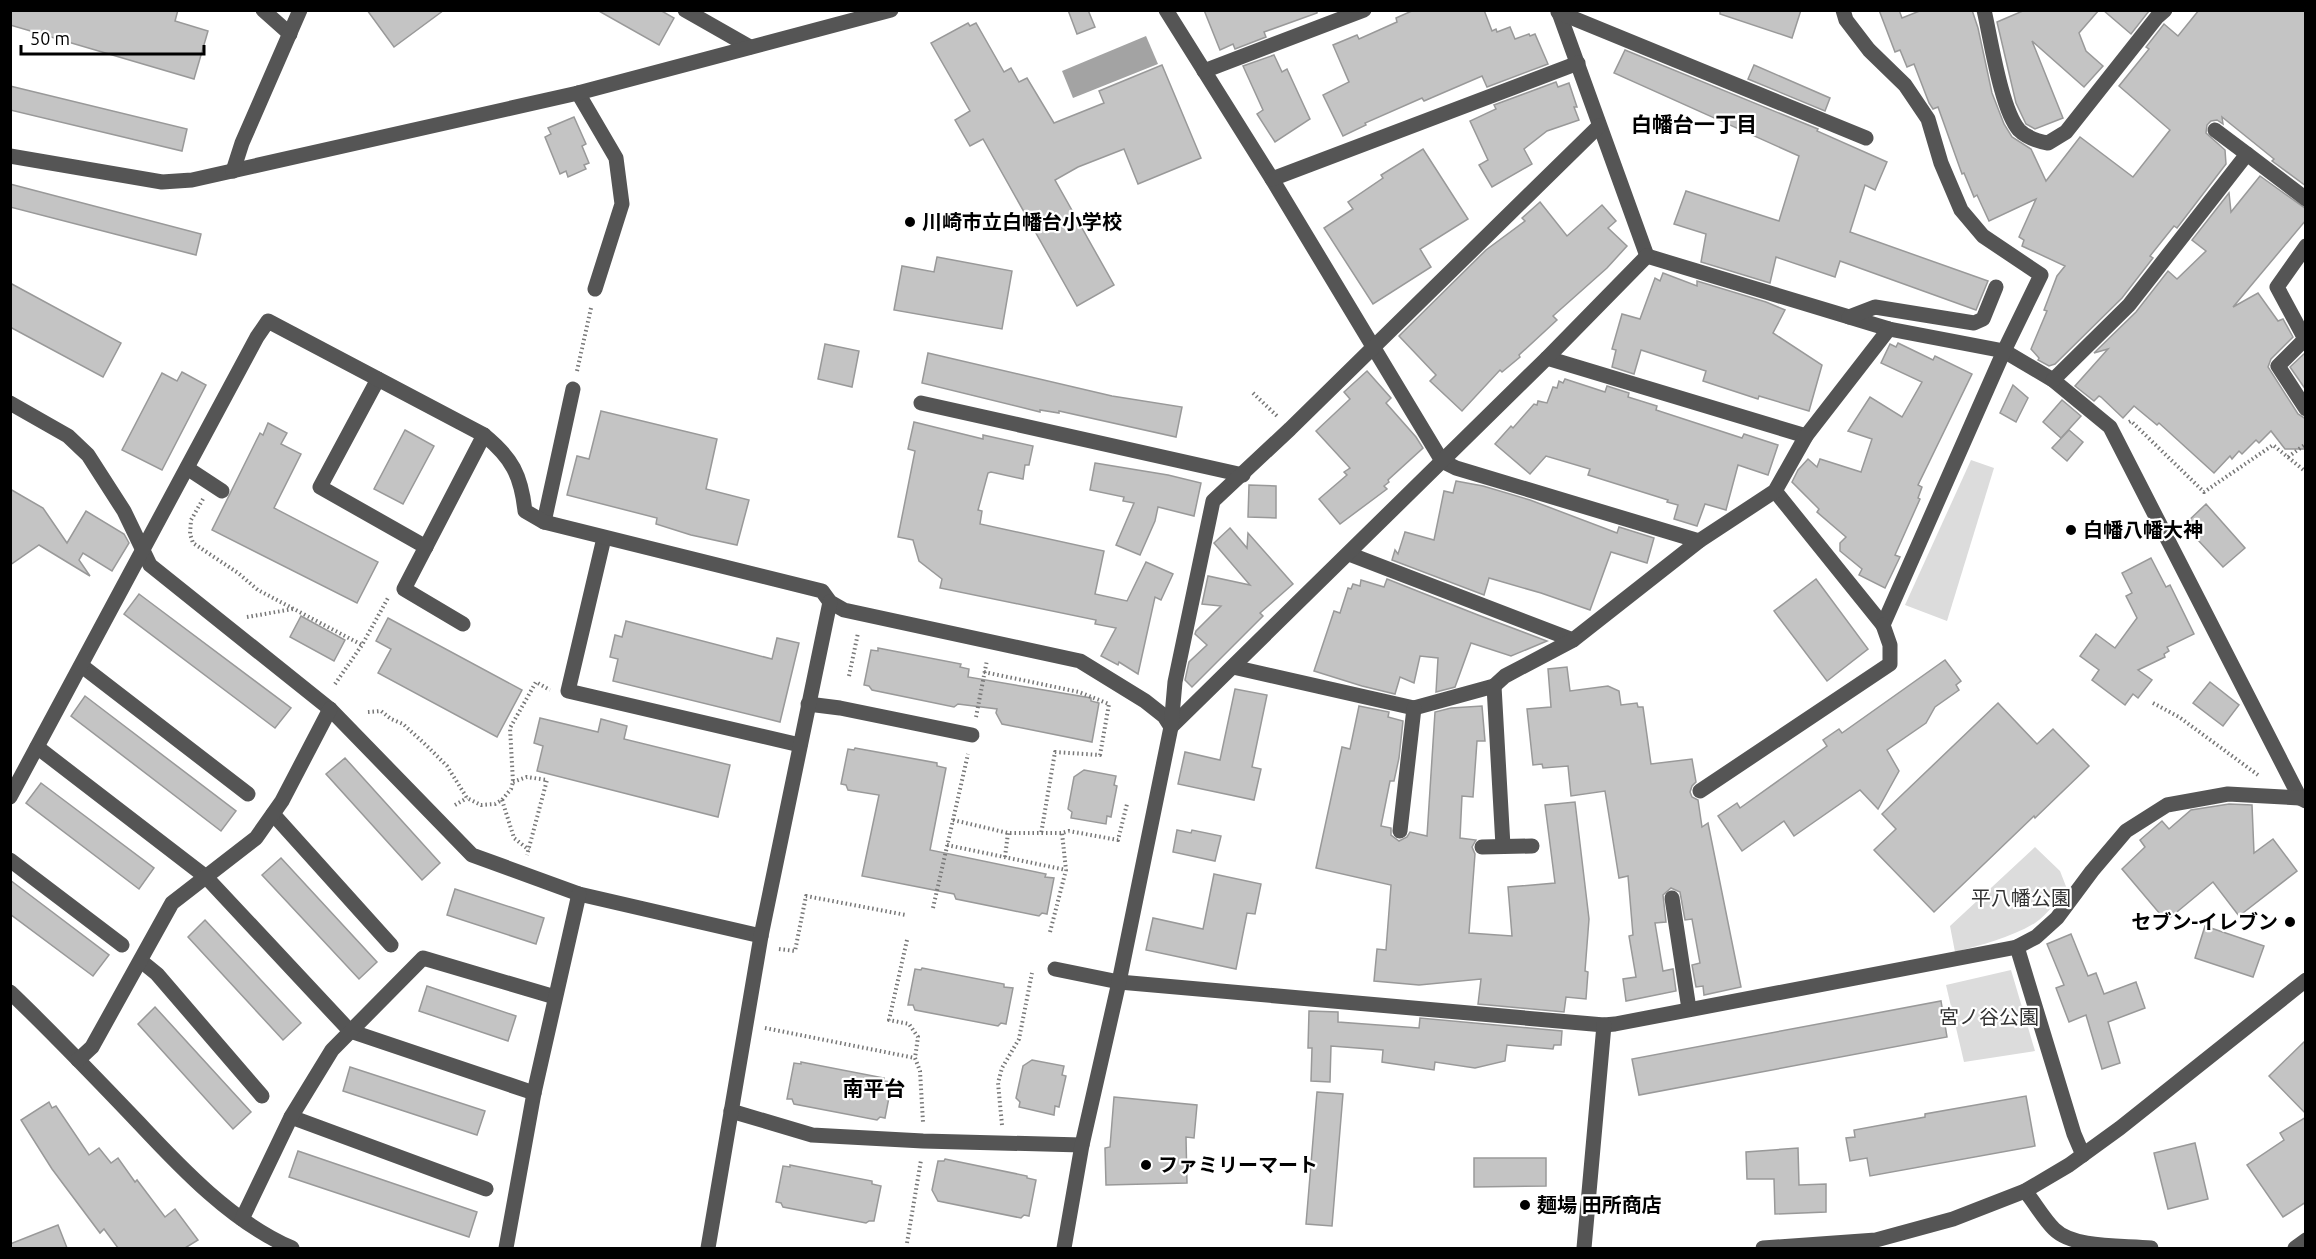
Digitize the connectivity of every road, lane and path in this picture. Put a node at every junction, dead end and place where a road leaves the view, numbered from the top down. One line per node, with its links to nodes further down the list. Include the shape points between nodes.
1 (263, 10): 11 (street)
2 (300, 10): 11 (street)
3 (685, 10): 12 (street)
4 (1166, 10): 14 (street)
5 (1364, 10): 14 (street)
6 (1843, 10): 31 (street, via 1869,50 1905,85 1928,119 1961,210 1983,236 2041,275)
7 (1984, 10): 8 (street, via 2008,114 2020,131 2048,143 2066,132)
8 (2165, 10)
9 (1558, 11): 13 (street); 18 (street)
10 (883, 12): 12 (street)
11 (290, 34): 21 (street)
12 (750, 47): 15 (street)
13 (1578, 63): 16 (street); 22 (street)
14 (1204, 71): 22 (street)
15 (578, 93): 21 (street); 27 (street, via 616,158 622,204)
16 (1599, 126): 25 (street); 30 (street)
17 (2215, 130): 19 (street)
18 (1866, 138)
19 (2247, 154): 23 (street); 34 (street, via 2129,305)
20 (10, 156): 21 (street, via 162,182)
21 (233, 171)
22 (1272, 179): 30 (street)
23 (2306, 199)
24 (2306, 246): 39 (street, via 2277,287 2305,339 2278,366)
25 (1647, 256): 28 (street); 32 (street)
26 (1996, 287): 28 (street, via 1983,319 1974,323 1875,307)
27 (595, 289): 35 (path)
28 (1849, 317): 29 (street)
29 (1888, 328): 31 (street); 43 (street)
30 (1372, 347): 40 (street); 46 (street)
31 (2004, 351): 34 (street); 63 (street)
32 (1547, 358): 43 (street); 46 (street)
33 (378, 379): 42 (street); 47 (street, via 268,321); 55 (street, via 320,487)
34 (2053, 380): 41 (street)
35 (573, 388): 52 (street)
36 (1253, 393): 40 (path)
37 (10, 403): 56 (street, via 68,436 88,455 124,511)
38 (921, 403): 49 (street)
39 (2306, 409)
40 (1290, 429): 49 (street)
41 (2114, 434): 45 (path, via 2131,420 2204,492 2273,445); 89 (street)
42 (484, 435): 52 (street, via 514,467 522,486 525,511); 55 (street)
43 (1806, 436): 51 (street)
44 (2306, 444): 45 (path)
45 (2288, 458): 48 (path)
46 (1442, 461): 54 (street); 57 (street)
47 (187, 468): 50 (street); 56 (street)
48 (2306, 472)
49 (1243, 475): 78 (street, via 1213,501 1175,682)
50 (217, 487): 60 (path, via 191,520 193,543 258,590)
51 (1775, 491): 54 (street); 63 (street)
52 (544, 522): 53 (street)
53 (604, 538): 59 (street, via 822,591); 72 (street)
54 (1699, 541): 64 (street)
55 (426, 547): 58 (street)
56 (142, 550): 67 (street); 76 (street, via 150,565)
57 (1349, 554): 64 (street); 68 (street)
58 (404, 589): 62 (street); 66 (path, via 389,596)
59 (830, 602): 65 (street, via 862,615); 74 (street)
60 (294, 609): 61 (path); 66 (path)
61 (243, 618)
62 (463, 624)
63 (1883, 626): 84 (street, via 1890,645 1890,664)
64 (1573, 640): 71 (street, via 1505,676)
65 (991, 642): 69 (path); 78 (street, via 1080,661 1145,701)
66 (362, 645): 70 (path)
67 (82, 666): 81 (street); 86 (street)
68 (1233, 667): 75 (street); 78 (street)
69 (984, 672): 79 (path); 97 (path, via 1079,692 1109,704 1100,755 1055,752)
70 (335, 684)
71 (1494, 686): 75 (street); 99 (street)
72 (568, 692): 80 (street); 83 (path, via 555,692 536,682 510,728)
73 (2153, 702): 82 (path)
74 (808, 704): 79 (street); 80 (street)
75 (1414, 708): 94 (street)
76 (330, 709): 92 (street); 108 (street, via 472,855)
77 (368, 711): 87 (path, via 381,711 403,724 447,766)
78 (1171, 727): 123 (street)
79 (972, 735): 93 (path)
80 (800, 745): 113 (street)
81 (37, 747): 85 (street); 107 (street)
82 (2261, 777)
83 (513, 782): 88 (path); 102 (path, via 527,777 547,780)
84 (1700, 791)
85 (12, 792)
86 (248, 794)
87 (467, 798): 88 (path, via 481,805); 91 (path)
88 (502, 800): 102 (path, via 514,838)
89 (2303, 800): 117 (street, via 2228,794 2167,805 2126,831 2057,918 2036,937)
90 (1127, 804): 96 (path, via 1118,840)
91 (455, 805)
92 (273, 814): 107 (street, via 256,838); 116 (street)
93 (953, 820): 95 (path); 98 (path)
94 (1400, 831)
95 (1008, 833): 97 (path); 103 (path)
96 (1062, 833): 97 (path); 106 (path)
97 (1041, 834)
98 (947, 845): 103 (path); 110 (path)
99 (1503, 846): 100 (street); 101 (street)
100 (1532, 846)
101 (1482, 847)
102 (529, 850): 104 (path)
103 (1005, 857): 106 (path)
104 (526, 859)
105 (10, 860): 115 (street)
106 (1066, 870): 112 (path)
107 (206, 877): 119 (street, via 172,903); 129 (street)
108 (579, 894): 113 (street); 125 (street)
109 (1672, 898): 126 (street)
110 (933, 908)
111 (906, 915): 118 (path, via 806,896 795,951)
112 (1050, 932)
113 (761, 936): 134 (street)
114 (907, 940): 130 (path, via 890,1020 909,1024 918,1037)
115 (122, 945)
116 (392, 945)
117 (2017, 947): 126 (street); 139 (street)
118 (779, 949)
119 (141, 961): 131 (street, via 92,1047); 133 (street, via 157,974)
120 (1055, 969): 123 (street)
121 (1032, 973): 137 (path, via 1018,1039 998,1083)
122 (2306, 980): 139 (street)
123 (1119, 982): 127 (street); 138 (street)
124 (10, 992): 131 (street)
125 (555, 997): 129 (street, via 423,958); 132 (street)
126 (1689, 1009): 127 (street)
127 (1604, 1026): 150 (street)
128 (764, 1028): 130 (path)
129 (350, 1030): 132 (street); 135 (street, via 332,1050)
130 (915, 1058): 136 (path, via 920,1071)
131 (78, 1060): 142 (street, via 180,1167)
132 (534, 1094): 147 (street)
133 (262, 1096)
134 (731, 1111): 136 (street, via 812,1135); 148 (street)
135 (291, 1117): 140 (street); 142 (street)
136 (923, 1141): 137 (street); 144 (path)
137 (1007, 1144): 138 (street)
138 (1082, 1145): 149 (street)
139 (2083, 1155): 141 (street)
140 (486, 1189)
141 (2025, 1191): 145 (street); 152 (street, via 2062,1234 2089,1243)
142 (242, 1218): 146 (street)
143 (2306, 1240): 153 (street)
144 (908, 1243)
145 (1877, 1244): 151 (street)
146 (292, 1248)
147 (506, 1248)
148 (708, 1248)
149 (1064, 1248)
150 (1584, 1248)
151 (1763, 1248)
152 (2151, 1248)
153 (2295, 1248)

